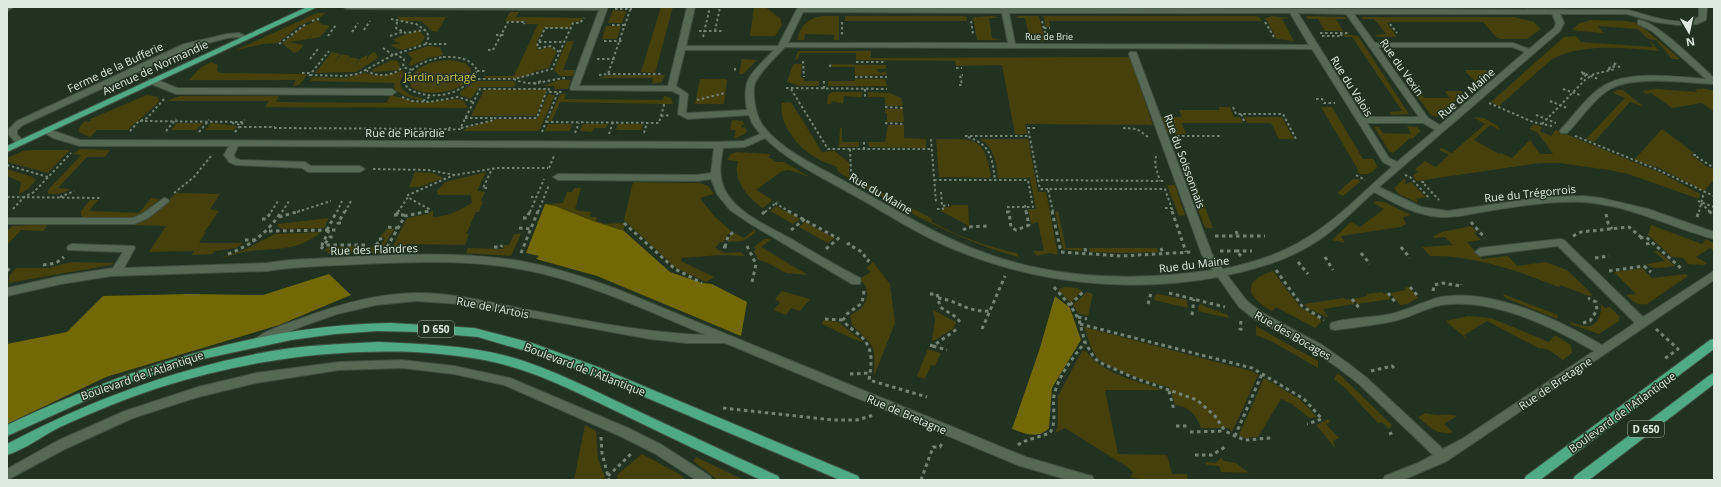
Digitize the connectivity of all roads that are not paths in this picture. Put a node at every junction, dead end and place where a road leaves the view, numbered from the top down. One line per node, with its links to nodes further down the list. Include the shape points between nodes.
1 (10, 7): 7 (street)
2 (313, 7): 17 (main road, Avenue de Normandie)
3 (347, 7): 6 (street)
4 (691, 7): 22 (street)
5 (1703, 7): 12 (street, via 1703,18 1693,22 1658,22)
6 (606, 8): 27 (street, via 574,88)
7 (7, 9)
8 (802, 9): 13 (street); 20 (street)
9 (1393, 9): 15 (street); 16 (street)
10 (1288, 10): 14 (street); 15 (street); 21 (street, Rue du Valois)
11 (1583, 10): 12 (street); 16 (street)
12 (1628, 10): 26 (street, via 1635,18 1655,29)
13 (966, 11): 14 (street)
14 (1005, 11): 19 (street)
15 (1350, 12): 18 (street, Rue du Vexin)
16 (1555, 12): 23 (street, Rue du Maine, via 1560,23 1557,29)
17 (246, 38): 25 (main road, Avenue de Normandie); 36 (street, Ferme de la Bufferie, via 239,35 227,36 187,46 20,123 13,129 13,135)
18 (1373, 45): 23 (street, via 1514,45); 31 (street, Rue du Vexin)
19 (1012, 46): 20 (street, Rue de Brie); 21 (street, Rue de Brie)
20 (782, 47): 22 (street, Rue de Brie); 29 (street, via 751,80)
21 (1315, 47): 30 (street, Rue du Valois)
22 (682, 48): 27 (street)
23 (1530, 52): 33 (street, Rue du Maine)
24 (1133, 54): 51 (street, Rue du Soissonnais, via 1144,71 1205,251)
25 (152, 82): 28 (street, via 176,91); 32 (main road, Avenue de Normandie)
26 (1714, 82): 34 (street, via 1641,79 1624,81 1607,87)
27 (672, 89): 29 (street, via 684,94 682,112 685,115)
28 (392, 92)
29 (751, 112): 35 (street, Rue du Maine)
30 (1360, 120): 31 (street); 40 (street, Rue du Valois, via 1386,160)
31 (1425, 120): 33 (street, Rue du Vexin)
32 (45, 130): 36 (main road, Avenue de Normandie); 37 (street, Rue de Picardie, via 80,143)
33 (1442, 130): 40 (street, Rue du Maine)
34 (1566, 130)
35 (765, 135): 38 (street, Rue de Picardie, via 745,144); 51 (street, Rue du Maine, via 800,160 914,226 947,243 998,262 1040,272 1111,281 1153,281)
36 (20, 142): 39 (main road, Avenue de Normandie)
37 (235, 143): 38 (street, Rue de Picardie); 41 (street, via 229,155 232,160 239,163 305,164 308,169)
38 (719, 145): 42 (street)
39 (7, 149)
40 (1398, 166): 44 (street, Rue du Maine)
41 (363, 169)
42 (716, 175): 43 (street, via 697,178); 53 (street, via 727,202 752,221)
43 (555, 177)
44 (1370, 184): 47 (street, Rue du Trégorrois, via 1408,206 1433,214 1563,199 1604,202 1634,209); 51 (street, Rue du Maine, via 1320,234 1304,245 1265,261)
45 (164, 201): 46 (street, via 134,221)
46 (7, 221)
47 (1714, 236)
48 (72, 248): 50 (street, via 130,248)
49 (1480, 252): 55 (street, via 1560,242)
50 (114, 271): 54 (street, Rue des Flandres); 58 (street, Rue des Flandres, via 379,261 446,260 504,264 535,268 588,282)
51 (1220, 274): 64 (street, Rue des Bocages, via 1249,310 1346,366)
52 (1714, 275): 55 (street, Rue de Bretagne)
53 (856, 281)
54 (7, 292)
55 (1645, 322): 60 (street, Rue de Bretagne)
56 (1335, 326): 60 (street, via 1398,316 1442,302 1471,301 1497,304 1516,311 1574,335)
57 (262, 340): 58 (street, Rue de l'Artois, via 292,325 338,310 384,300 416,297 450,299 580,324 667,337); 62 (main road, Boulevard de l'Atlantique / D 650, via 197,356 102,387); 68 (main road, Boulevard de l'Atlantique / D 650, via 392,326 480,333 532,347 584,366)
58 (730, 341): 69 (street, Rue de Bretagne, via 1024,462)
59 (1714, 343): 71 (main road, Boulevard de l'Atlantique / D 650)
60 (1603, 351): 64 (street, Rue de Bretagne)
61 (1714, 378): 72 (main road, D 650)
62 (7, 431)
63 (7, 450): 67 (main road, Boulevard de l'Atlantique / D 650, via 102,404 208,369 307,350 412,347 464,352 516,363 562,380)
64 (1443, 457): 70 (street, Rue de Bretagne)
65 (7, 475): 66 (street, via 61,445 129,414 198,392 256,378 339,366 402,364 454,370 506,381 658,449)
66 (706, 480)
67 (774, 480)
68 (854, 480)
69 (1088, 480)
70 (1389, 480)
71 (1530, 480)
72 (1579, 480)

